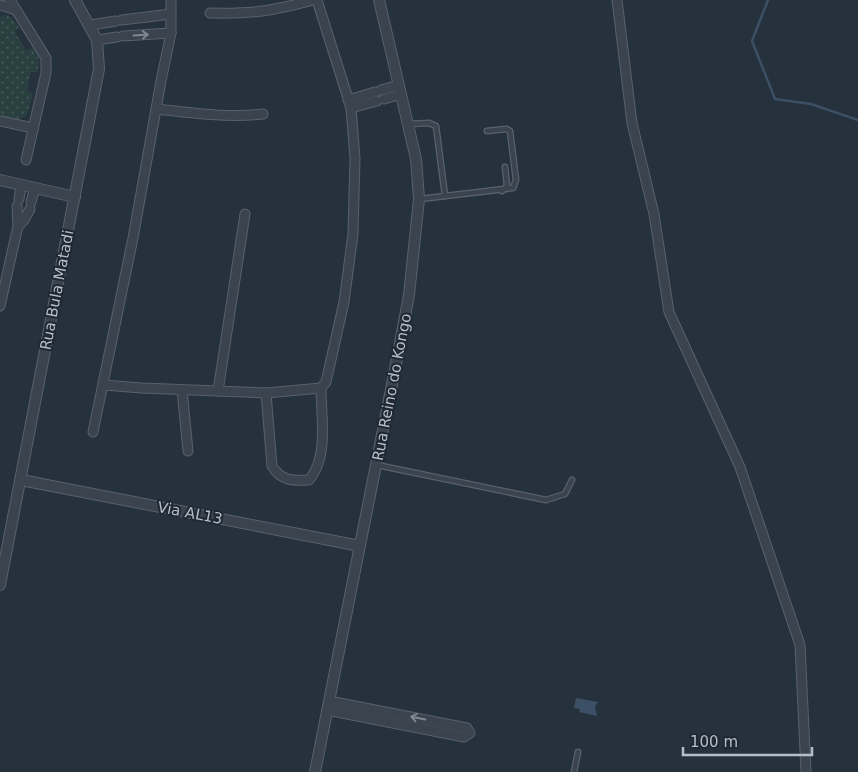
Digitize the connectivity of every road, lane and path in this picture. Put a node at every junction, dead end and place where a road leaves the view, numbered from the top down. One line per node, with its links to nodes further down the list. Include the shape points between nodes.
1 (10, 0): 8 (street)
2 (75, 0): 13 (street, Rua Bula Matadi)
3 (171, 0): 10 (street)
4 (315, 0): 9 (street, via 254,14); 19 (street)
5 (379, 0): 18 (street, Rua Reino do Kongo)
6 (617, 0): 56 (street, via 632,123 654,214 669,312 740,468 800,645)
7 (0, 5): 8 (street)
8 (17, 11): 24 (street, via 46,58 46,73)
9 (210, 13)
10 (171, 14): 11 (street); 14 (street)
11 (158, 16): 12 (street); 15 (street)
12 (117, 21): 13 (street); 16 (street)
13 (90, 26): 17 (street, Rua Bula Matadi)
14 (171, 33): 15 (street); 20 (street)
15 (159, 34): 16 (street, one-way to 15)
16 (118, 37): 17 (street)
17 (97, 40): 34 (street, Rua Bula Matadi, via 99,69)
18 (400, 90): 19 (street); 23 (street, Rua Reino do Kongo)
19 (349, 104): 41 (street, via 354,158 354,234 330,375)
20 (156, 109): 21 (street, via 214,116); 40 (street)
21 (263, 114)
22 (0, 121): 24 (street)
23 (408, 124): 35 (lane, via 436,126); 36 (street, Rua Reino do Kongo, via 416,159)
24 (33, 128): 26 (street)
25 (487, 132): 32 (lane, via 510,131)
26 (26, 160)
27 (505, 167): 29 (lane)
28 (0, 180): 30 (street)
29 (507, 184): 32 (lane); 33 (lane)
30 (21, 185): 31 (street); 38 (street)
31 (35, 188): 34 (street); 38 (street)
32 (514, 188): 33 (lane)
33 (501, 191): 35 (lane)
34 (75, 196): 48 (street, Rua Bula Matadi)
35 (445, 196): 36 (lane)
36 (419, 199): 47 (street, Rua Reino do Kongo, via 410,295)
37 (245, 214): 43 (street)
38 (18, 226): 39 (street)
39 (0, 306)
40 (103, 385): 42 (street); 45 (street)
41 (321, 388): 44 (street); 44 (street, via 321,458 317,471 309,480 285,479 272,466)
42 (182, 390): 43 (street); 46 (street)
43 (218, 391): 44 (street)
44 (266, 393)
45 (92, 432)
46 (188, 452)
47 (377, 465): 49 (lane, via 546,500 565,494); 50 (street, Rua Reino do Kongo)
48 (20, 480): 50 (street, Via AL13); 51 (street, Rua Bula Matadi)
49 (572, 480)
50 (360, 546): 52 (street, Rua Reino do Kongo)
51 (0, 585)
52 (328, 706): 52 (street, one-way to 52, via 464,737 470,733 466,727); 54 (street, Rua Reino do Kongo)
53 (578, 752): 55 (lane)
54 (315, 772)
55 (574, 772)
56 (806, 772)

